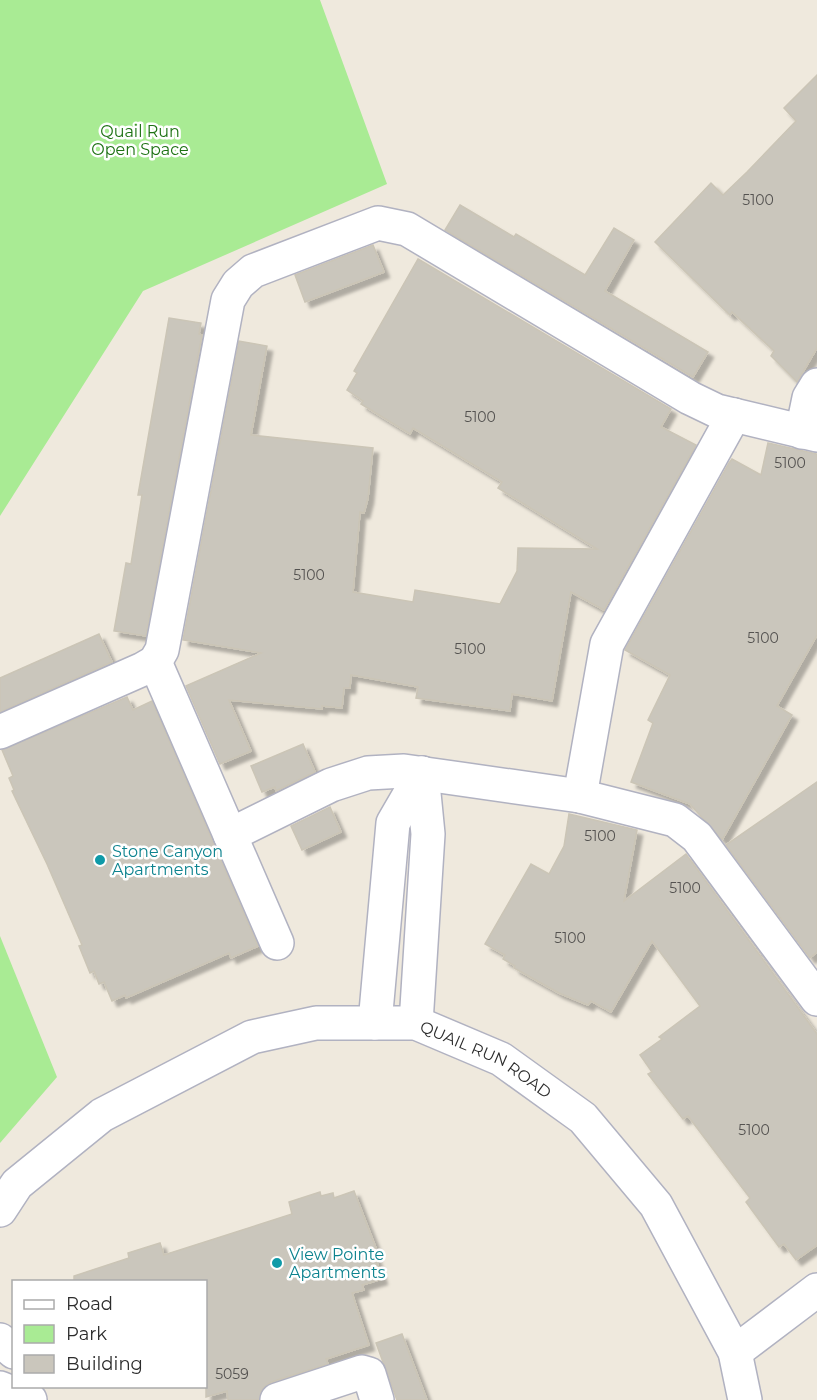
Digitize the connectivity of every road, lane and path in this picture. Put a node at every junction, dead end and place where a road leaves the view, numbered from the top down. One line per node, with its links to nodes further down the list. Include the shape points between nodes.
1 (817, 385): 3 (street, via 809,398)
2 (734, 415): 3 (street); 4 (street, via 690,398 394,224 378,223 253,271 228,300 162,650); 7 (street, via 607,644)
3 (810, 433)
4 (155, 662): 5 (street); 8 (street)
5 (0, 732)
6 (422, 773): 7 (street); 8 (street, via 368,772 330,785); 11 (street, via 393,823); 12 (street, via 428,834)
7 (580, 796): 10 (street, via 675,820 697,837)
8 (230, 835): 9 (street)
9 (277, 944)
10 (817, 999)
11 (375, 1023): 12 (street, QUAIL RUN ROAD); 13 (street, QUAIL RUN ROAD, via 316,1023 252,1037 102,1115 17,1184)
12 (416, 1023): 17 (street, QUAIL RUN ROAD, via 501,1059 583,1118 656,1205)
13 (0, 1210)
14 (817, 1290): 17 (street)
15 (0, 1340): 16 (street)
16 (12, 1350)
17 (735, 1352): 22 (street, QUAIL RUN ROAD)
18 (0, 1388): 19 (street)
19 (30, 1400)
20 (277, 1400): 21 (street, via 362,1372 369,1374)
21 (377, 1400)
22 (746, 1400)

